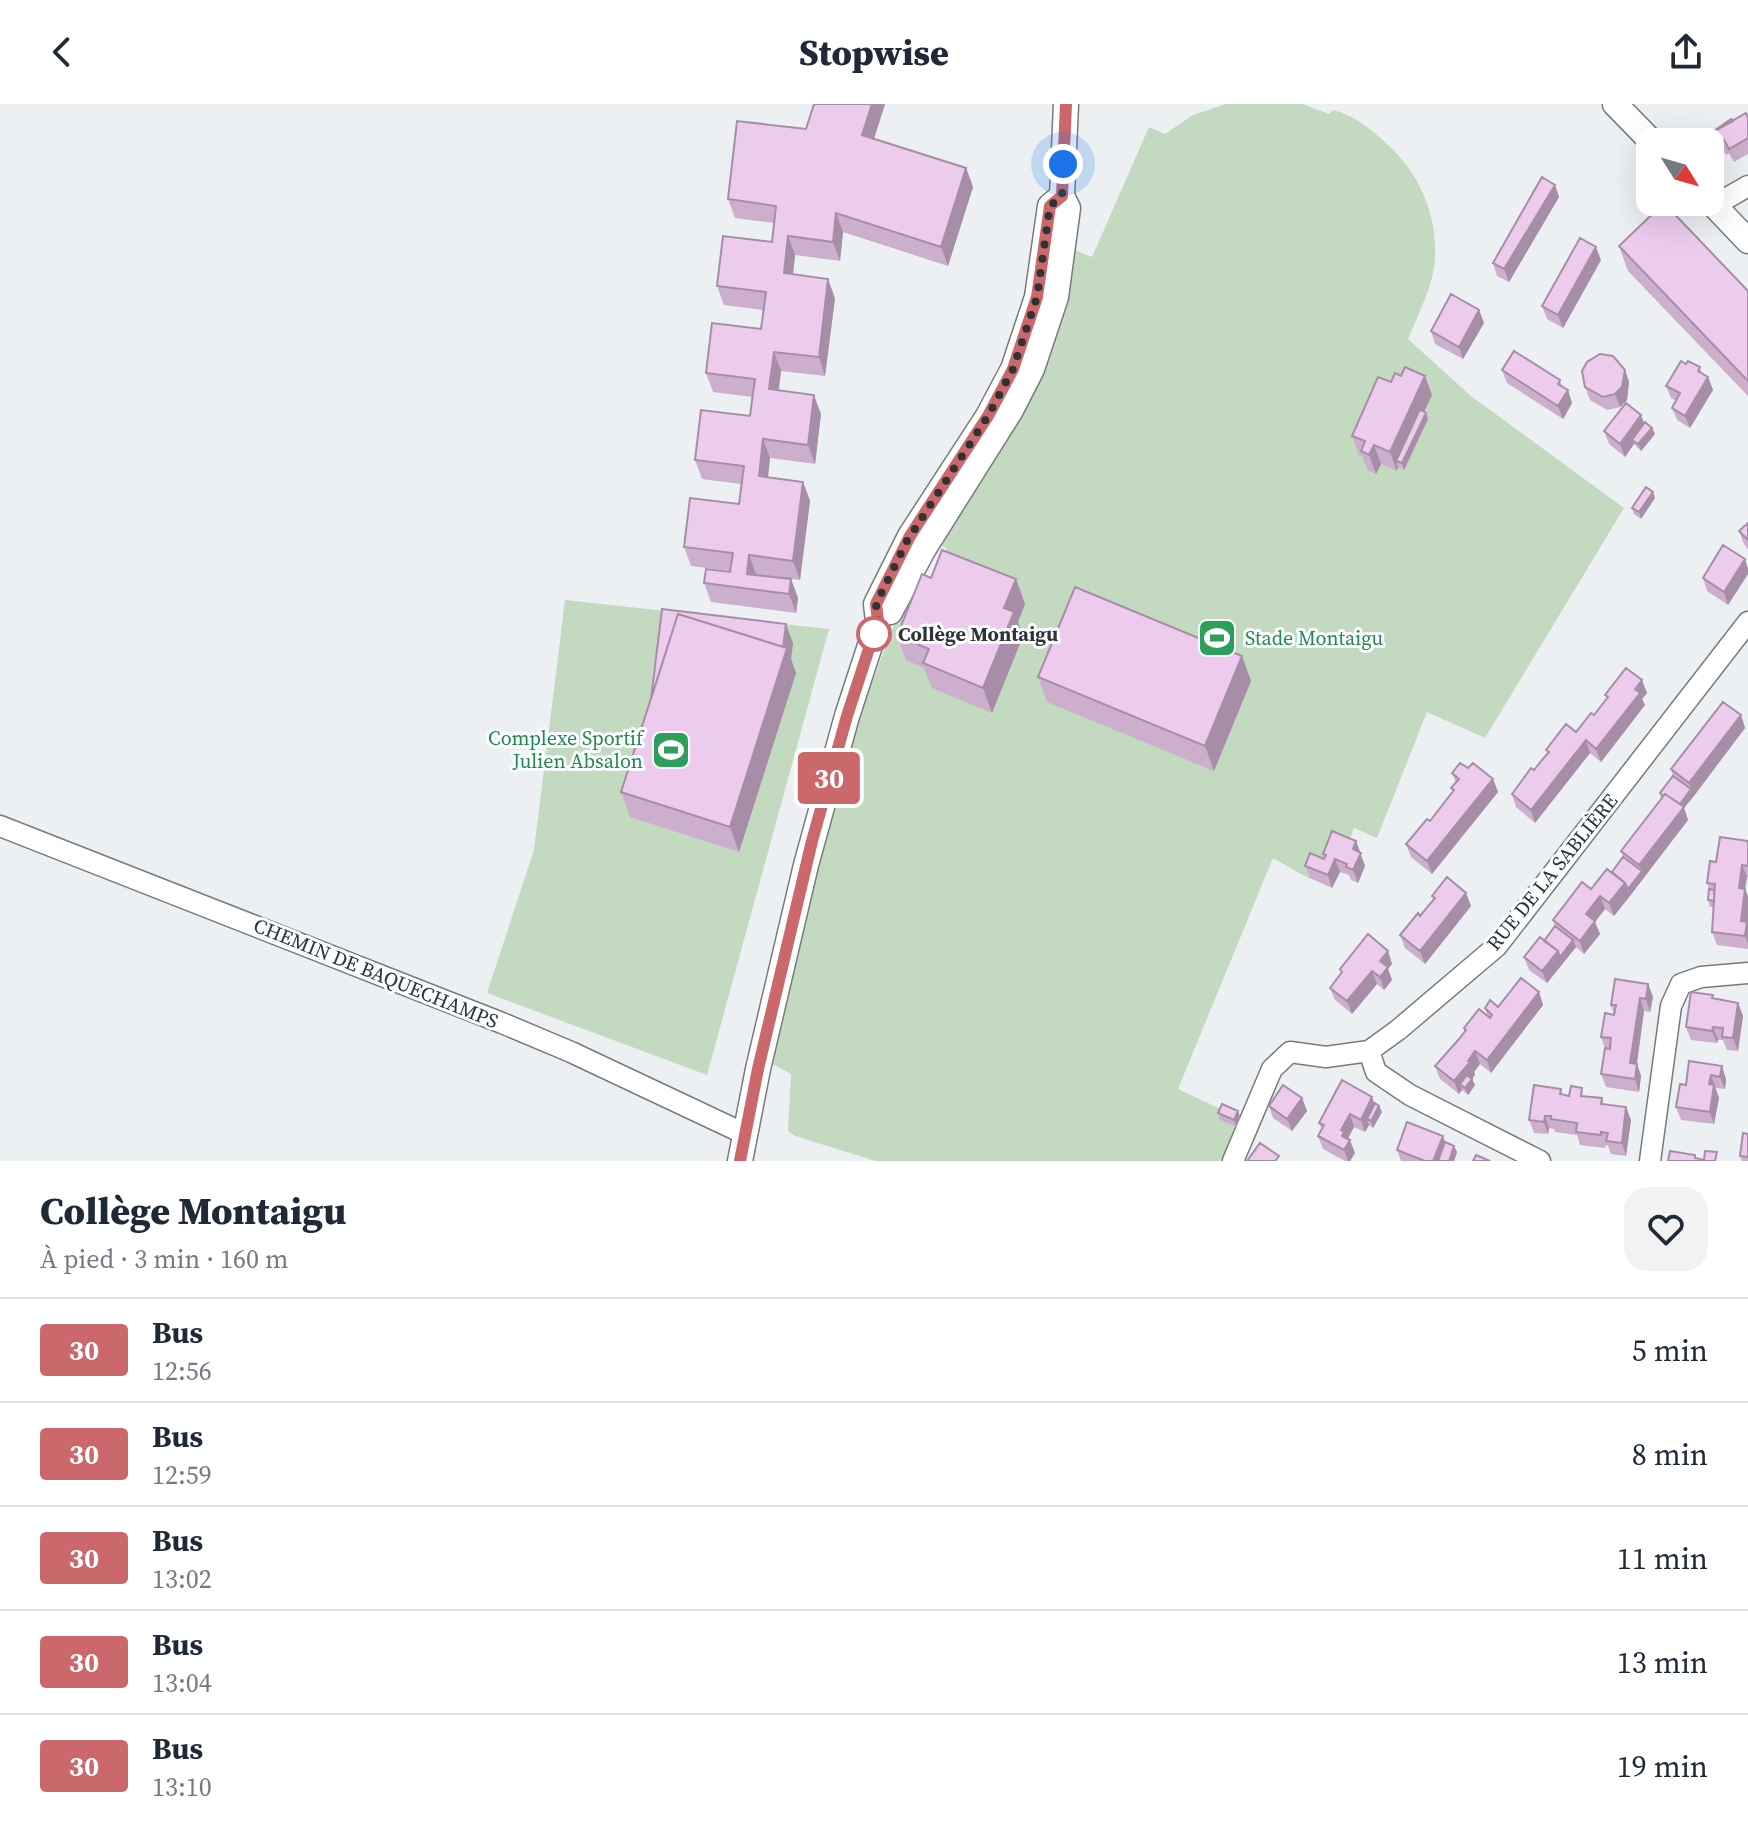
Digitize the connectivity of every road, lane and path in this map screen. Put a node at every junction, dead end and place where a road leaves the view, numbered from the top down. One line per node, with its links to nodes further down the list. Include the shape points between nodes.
1 (1066, 104): 12 (street, via 1062,196 1050,206 1037,297 1013,369 907,541 876,604 878,621 813,836)
2 (1615, 104): 3 (street)
3 (1638, 128)
4 (1748, 186): 5 (street)
5 (1724, 197)
6 (1724, 216): 7 (street)
7 (1748, 241)
8 (1748, 622): 11 (street, RUE DE LA SABLIÈRE, via 1497,946)
9 (0, 826): 12 (street, CHEMIN DE BAQUECHAMPS, via 502,1023)
10 (1748, 973): 16 (street, via 1681,984 1671,1006)
11 (1369, 1051): 14 (street, RUE DE LA SABLIÈRE, via 1326,1057 1290,1052 1272,1069); 15 (street, via 1376,1072 1410,1095)
12 (745, 1134): 13 (street)
13 (740, 1161)
14 (1233, 1161)
15 (1540, 1161)
16 (1650, 1161)

